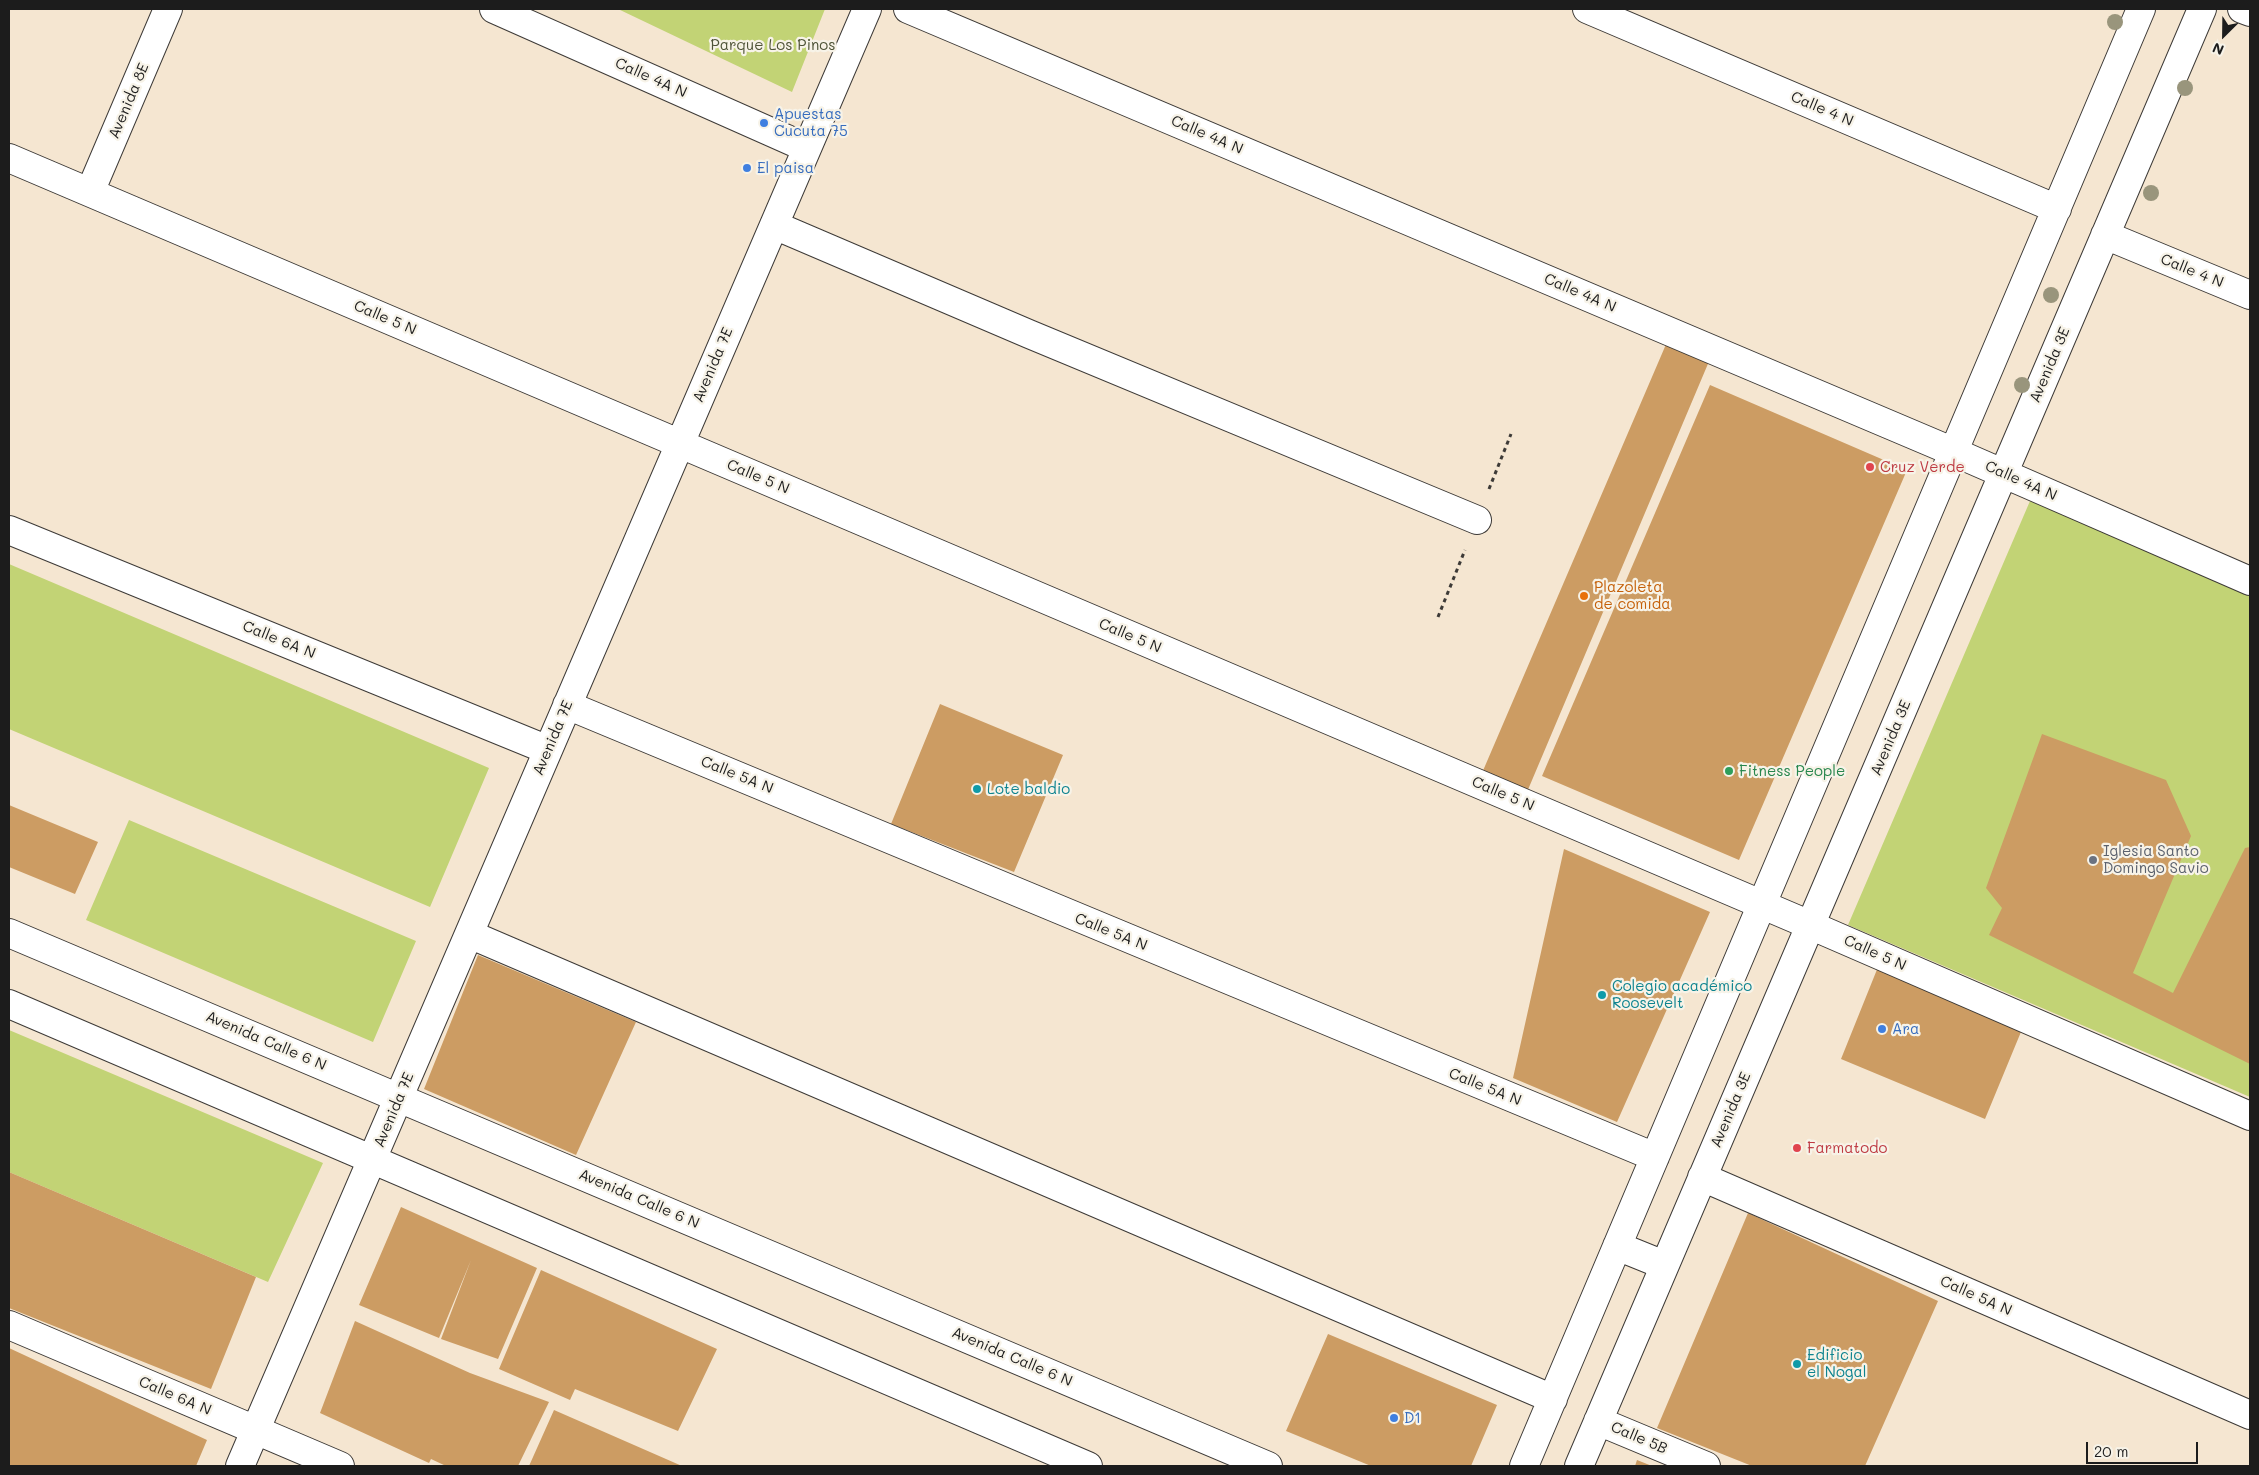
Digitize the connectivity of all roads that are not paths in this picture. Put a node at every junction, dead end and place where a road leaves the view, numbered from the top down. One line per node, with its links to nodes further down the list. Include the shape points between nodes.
1 (168, 9): 12 (street, Avenida 8E)
2 (494, 9): 10 (street, Calle 4A N)
3 (867, 9): 10 (street, Avenida 7E)
4 (908, 9): 18 (street, Calle 4A N)
5 (1587, 9): 13 (street, Calle 4 N)
6 (2141, 9): 13 (street)
7 (2202, 9): 15 (street, Avenida 3E)
8 (2242, 9): 9 (street)
9 (2250, 12)
10 (807, 148): 14 (street, Avenida 7E)
11 (9, 158): 12 (street, Calle 5 N)
12 (90, 192): 17 (street, Calle 5 N)
13 (2057, 209): 18 (street)
14 (774, 225): 17 (street, Avenida 7E); 20 (street)
15 (2105, 235): 16 (street, Calle 4 N); 19 (street, Avenida 3E)
16 (2250, 295)
17 (680, 444): 23 (street, Avenida 7E); 25 (street, Calle 5 N)
18 (1954, 452): 19 (street, Calle 4A N); 25 (street)
19 (2004, 473): 22 (street, Calle 4A N); 26 (street, Avenida 3E)
20 (1477, 520)
21 (9, 530): 24 (street, Calle 6A N)
22 (2250, 580)
23 (567, 705): 24 (street, Avenida 7E); 32 (street, Calle 5A N)
24 (548, 750): 28 (street, Avenida 7E)
25 (1763, 905): 26 (street, Calle 5 N); 32 (street)
26 (1810, 925): 31 (street, Calle 5 N); 34 (street, Avenida 3E)
27 (9, 933): 30 (street, Avenida Calle 6 N)
28 (469, 934): 30 (street, Avenida 7E); 38 (street)
29 (9, 1004): 33 (street)
30 (399, 1097): 33 (street, Avenida 7E); 45 (street, Avenida Calle 6 N)
31 (2250, 1116)
32 (1655, 1157): 35 (street)
33 (372, 1160): 41 (street, Avenida 7E); 44 (street)
34 (1702, 1177): 36 (street, Avenida 3E); 39 (street, Calle 5A N)
35 (1617, 1246): 36 (street); 38 (street)
36 (1664, 1265): 40 (street, Avenida 3E)
37 (9, 1325): 41 (street, Calle 6A N)
38 (1553, 1400): 46 (street)
39 (2250, 1415)
40 (1598, 1421): 47 (street, Avenida 3E); 48 (street, Calle 5B)
41 (256, 1430): 42 (street, Avenida 7E); 43 (street, Calle 6A N)
42 (240, 1466)
43 (340, 1466)
44 (1088, 1466)
45 (1268, 1466)
46 (1524, 1466)
47 (1579, 1466)
48 (1706, 1466)

